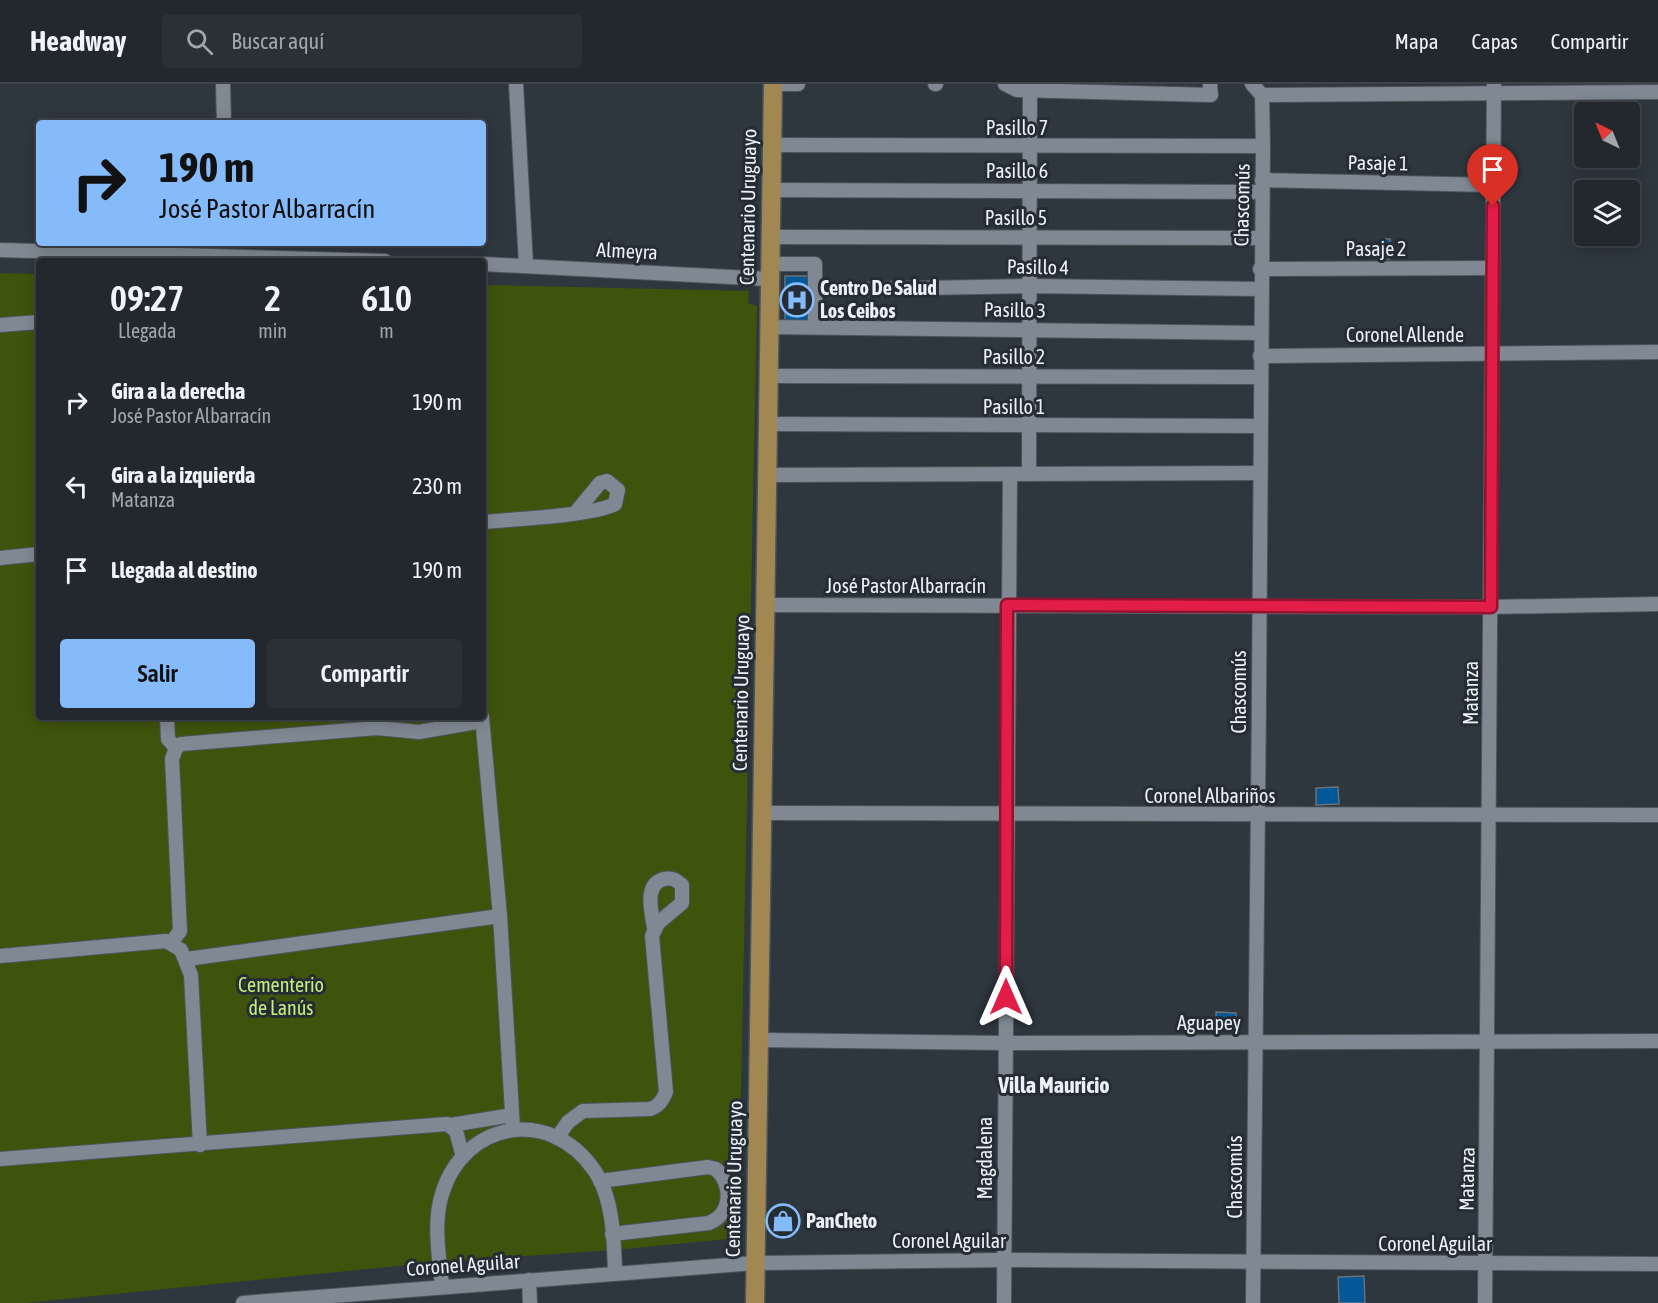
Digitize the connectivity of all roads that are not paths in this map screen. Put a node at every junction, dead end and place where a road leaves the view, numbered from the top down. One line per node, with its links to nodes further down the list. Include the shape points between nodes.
1 (223, 84): 13 (street)
2 (516, 84): 28 (street)
3 (773, 84): 4 (street); 14 (main road, Centenario Uruguayo)
4 (798, 84)
5 (1005, 84): 9 (street, via 1017,90)
6 (1210, 84): 9 (street, via 1211,95)
7 (1252, 84): 12 (street)
8 (1494, 88): 10 (street); 11 (street); 17 (street, Matanza)
9 (1030, 90): 16 (street)
10 (1362, 90): 12 (street)
11 (1658, 92)
12 (1262, 95): 15 (street, Chascomús)
13 (224, 120)
14 (772, 146): 16 (street, Pasillo 7); 19 (main road, Centenario Uruguayo)
15 (1263, 146): 16 (street, Pasillo 7); 18 (street, Chascomús)
16 (1030, 147): 20 (street)
17 (1493, 185): 18 (street, Pasaje 1); 29 (street, Matanza)
18 (1262, 186): 20 (street, Pasillo 6); 23 (street, Chascomús)
19 (772, 190): 20 (street, Pasillo 6); 21 (main road, Centenario Uruguayo)
20 (1030, 190): 22 (street)
21 (771, 237): 22 (street, Pasillo 5); 31 (main road, Centenario Uruguayo)
22 (1030, 237): 23 (street, Pasillo 5); 32 (street)
23 (1261, 238): 30 (street, Chascomús)
24 (0, 250): 25 (street)
25 (229, 250): 26 (street)
26 (260, 258)
27 (486, 264): 28 (street, Almeyra)
28 (526, 265): 31 (street, Almeyra)
29 (1492, 268): 30 (street, Pasaje 2); 42 (street, Matanza)
30 (1260, 269): 33 (street, Chascomús)
31 (770, 272): 34 (street, Almeyra, via 815,264); 37 (main road, Centenario Uruguayo)
32 (1029, 286): 33 (street, Pasillo 4); 34 (street, Pasillo 4); 39 (street)
33 (1260, 289): 40 (street, Chascomús)
34 (815, 290): 38 (street)
35 (36, 322): 36 (street)
36 (0, 325)
37 (769, 327): 38 (street, Pasillo 3); 44 (main road, Centenario Uruguayo)
38 (815, 327): 39 (street, Pasillo 3)
39 (1029, 330): 40 (street, Pasillo 3); 45 (street)
40 (1260, 333): 43 (street, Chascomús)
41 (1658, 352): 42 (street, Coronel Allende)
42 (1493, 354): 43 (street, Coronel Allende); 62 (street, Matanza)
43 (1260, 356): 46 (street, Chascomús)
44 (768, 376): 45 (street, Pasillo 2); 47 (main road, Centenario Uruguayo)
45 (1029, 376): 46 (street, Pasillo 2); 49 (street)
46 (1260, 377): 48 (street, Chascomús)
47 (768, 424): 49 (street, Pasillo 1); 53 (main road, Centenario Uruguayo)
48 (1259, 426): 49 (street, Pasillo 1); 50 (street, Chascomús)
49 (1029, 427): 52 (street)
50 (1259, 473): 52 (street); 61 (street, Chascomús)
51 (1010, 474): 52 (street); 53 (street); 60 (street, Magdalena)
52 (1029, 474)
53 (767, 475): 59 (main road, Centenario Uruguayo)
54 (576, 512): 55 (street)
55 (486, 522)
56 (36, 554): 57 (street)
57 (0, 558)
58 (1658, 604): 62 (street, José Pastor Albarracín)
59 (765, 605): 60 (street, José Pastor Albarracín); 67 (main road, Centenario Uruguayo)
60 (1007, 605): 61 (street, José Pastor Albarracín); 71 (street, Magdalena)
61 (1258, 606): 62 (street, José Pastor Albarracín); 68 (street, Chascomús)
62 (1491, 607): 69 (street, Matanza)
63 (167, 720): 66 (street, via 168,739)
64 (478, 720): 66 (street, via 430,731 377,728 181,744)
65 (482, 720): 72 (street)
66 (176, 748): 74 (street, via 172,759 180,931)
67 (762, 813): 71 (street, Coronel Albariños); 77 (main road, Centenario Uruguayo)
68 (1260, 815): 69 (street, Coronel Albariños); 71 (street, Coronel Albariños); 80 (street, Chascomús)
69 (1490, 815): 70 (street, Coronel Albariños); 78 (street, Matanza)
70 (1658, 815)
71 (1006, 816): 81 (street, Magdalena)
72 (500, 916): 76 (street); 82 (street)
73 (654, 928): 84 (street, via 666,1092 663,1100 651,1109 583,1111 568,1122)
74 (171, 943): 75 (street); 76 (street)
75 (0, 956)
76 (187, 959): 85 (street)
77 (759, 1040): 81 (street, Aguapey); 91 (main road, Centenario Uruguayo)
78 (1489, 1041): 79 (street, Aguapey); 80 (street, Aguapey); 92 (street, Matanza)
79 (1658, 1041)
80 (1255, 1042): 81 (street, Aguapey); 93 (street, Chascomús)
81 (1005, 1043): 90 (street, Magdalena)
82 (513, 1121): 83 (street); 84 (street); 86 (street)
83 (451, 1125): 85 (street); 86 (street, via 459,1137)
84 (557, 1138): 88 (street, via 583,1156)
85 (200, 1145): 87 (street)
86 (463, 1157): 97 (street, via 441,1197)
87 (0, 1159)
88 (600, 1181): 89 (street); 89 (street, via 708,1167 716,1169 725,1183 727,1207 718,1219)
89 (612, 1234): 95 (street)
90 (1004, 1260): 91 (street, Coronel Aguilar); 93 (street, Coronel Aguilar); 102 (street, Magdalena)
91 (755, 1263): 95 (street, Coronel Aguilar); 101 (main road, Centenario Uruguayo)
92 (1485, 1263): 93 (street, Coronel Aguilar); 94 (street, Coronel Aguilar); 104 (street, Matanza)
93 (1254, 1264): 103 (street, Chascomús)
94 (1658, 1264)
95 (615, 1272): 96 (street, Coronel Aguilar)
96 (529, 1280): 97 (street, Coronel Aguilar); 100 (street)
97 (442, 1285): 98 (street, Coronel Aguilar)
98 (357, 1298): 99 (street, Coronel Aguilar)
99 (243, 1303)
100 (530, 1303)
101 (755, 1303)
102 (1004, 1303)
103 (1253, 1303)
104 (1485, 1303)

